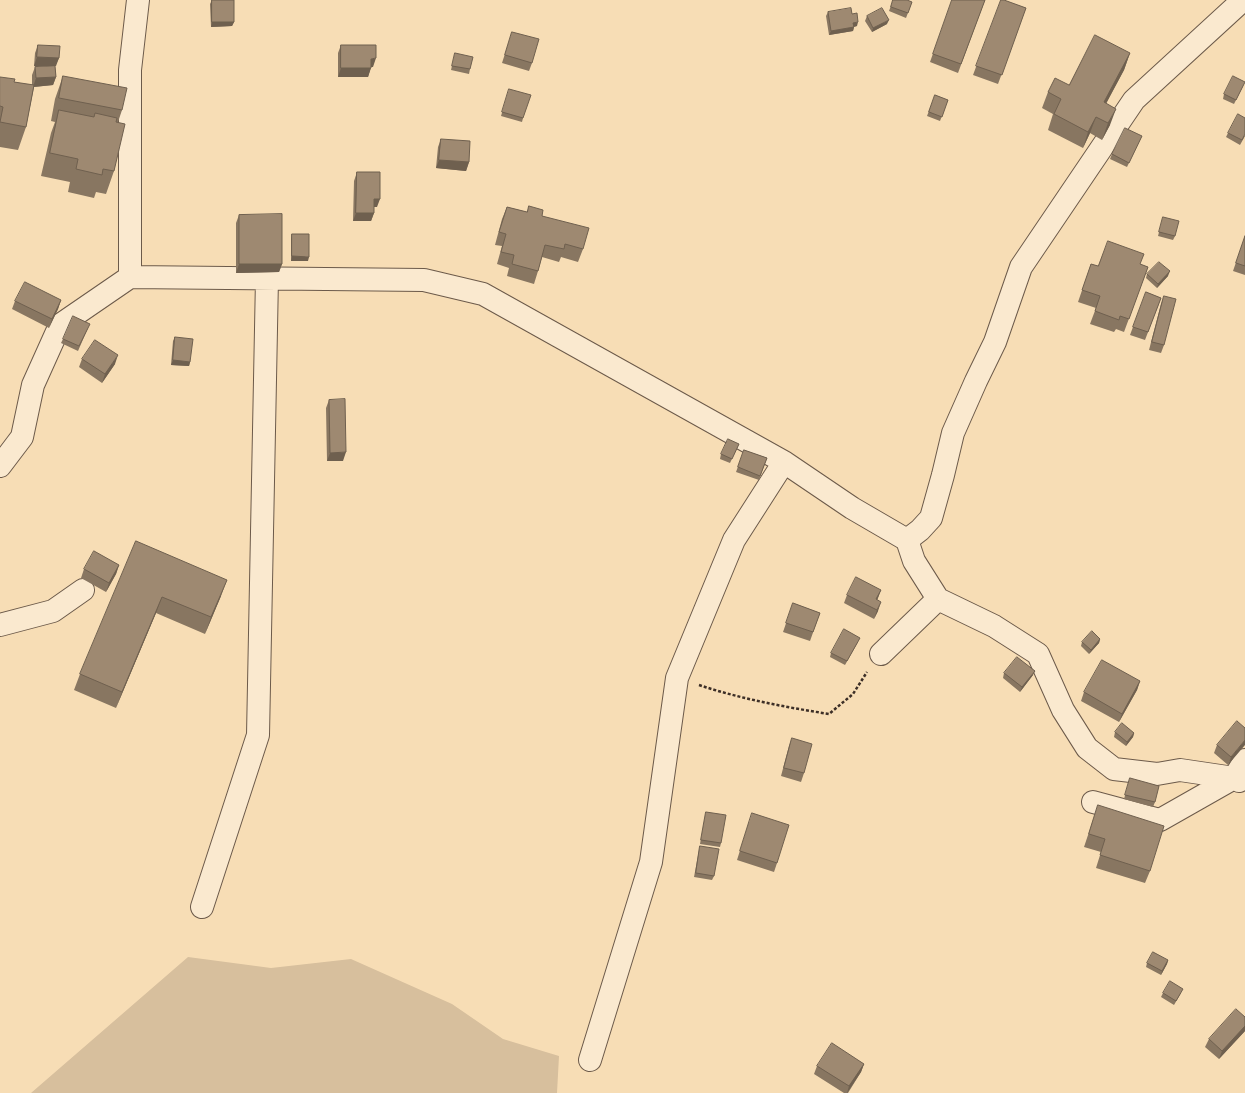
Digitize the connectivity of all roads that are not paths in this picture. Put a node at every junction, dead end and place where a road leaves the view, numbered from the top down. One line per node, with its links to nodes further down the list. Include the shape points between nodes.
1 (138, 0): 3 (street, via 130,70)
2 (1243, 0): 7 (street, via 1134,100 1021,267 995,342 953,433 931,518)
3 (130, 277): 4 (street); 6 (street, via 60,325 33,385 22,437)
4 (267, 278): 5 (street, via 424,280 483,294); 14 (street, via 258,735)
5 (784, 462): 7 (street, via 852,508); 15 (street, via 734,540 677,678 652,862)
6 (0, 466)
7 (907, 540): 9 (street, via 914,561)
8 (83, 590): 10 (street, via 53,612)
9 (938, 599): 11 (street); 12 (street, via 994,626 1038,654 1063,710 1087,748 1114,769 1157,774 1180,770)
10 (0, 625)
11 (881, 654)
12 (1241, 774): 13 (street, via 1160,820)
13 (1093, 802)
14 (202, 907)
15 (590, 1060)

